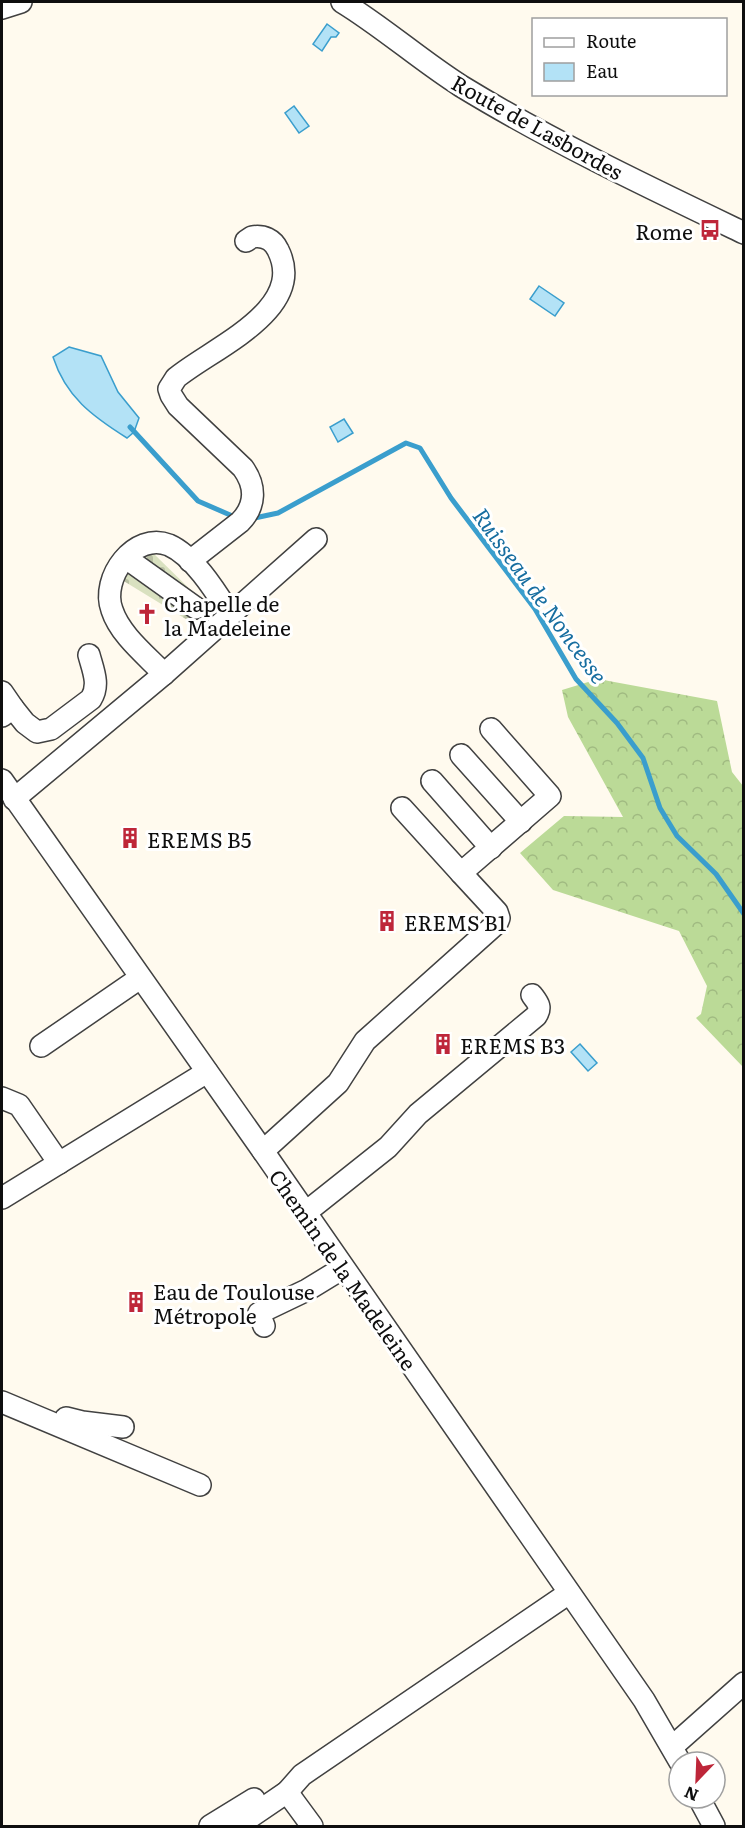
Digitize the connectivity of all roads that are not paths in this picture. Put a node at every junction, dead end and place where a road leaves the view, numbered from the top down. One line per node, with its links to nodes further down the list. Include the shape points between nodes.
1 (21, 2): 3 (street)
2 (342, 2): 4 (street, Route de Lasbordes, via 427,63 501,109)
3 (2, 8)
4 (744, 234)
5 (246, 242): 8 (street, via 252,237 264,237 277,247 283,269 280,291 270,309 176,378 169,389 178,406 243,468 253,487 253,499 240,522)
6 (316, 538): 10 (street)
7 (126, 558): 8 (street, via 150,542 168,545); 9 (street); 12 (street, via 113,578 112,613)
8 (190, 561): 10 (street)
9 (196, 608)
10 (230, 614): 12 (street)
11 (89, 655): 13 (street, via 95,693 51,729 37,732)
12 (164, 674): 18 (street)
13 (5, 705)
14 (491, 729): 20 (street, via 550,796)
15 (461, 755): 20 (street)
16 (2, 780): 18 (street, Chemin de la Madeleine)
17 (432, 782): 21 (street)
18 (14, 798): 23 (street, Chemin de la Madeleine)
19 (402, 808): 22 (street)
20 (520, 822): 21 (street)
21 (491, 848): 22 (street)
22 (461, 873): 28 (street, via 497,912 497,923 365,1041 338,1083)
23 (140, 978): 25 (street); 26 (street, Chemin de la Madeleine)
24 (532, 995): 31 (street, via 539,1004 536,1016 418,1114 388,1147)
25 (41, 1046)
26 (207, 1072): 28 (street, Chemin de la Madeleine); 29 (street)
27 (2, 1098): 29 (street, via 19,1105)
28 (263, 1151): 31 (street, Chemin de la Madeleine)
29 (59, 1163): 30 (street)
30 (2, 1198)
31 (304, 1213): 32 (street, Chemin de la Madeleine)
32 (343, 1268): 33 (street, via 259,1313); 38 (street, Chemin de la Madeleine)
33 (264, 1326)
34 (2, 1387): 35 (street)
35 (2, 1402): 36 (street, via 82,1422); 37 (street)
36 (123, 1427)
37 (200, 1485)
38 (569, 1593): 40 (street, Chemin de la Madeleine, via 644,1700); 42 (street)
39 (744, 1683): 41 (street)
40 (674, 1750)
41 (680, 1750)
42 (302, 1775): 43 (street); 45 (street, via 281,1781)
43 (286, 1792): 46 (street); 47 (street)
44 (705, 1810): 48 (street)
45 (210, 1827)
46 (237, 1827)
47 (312, 1827)
48 (714, 1827)

